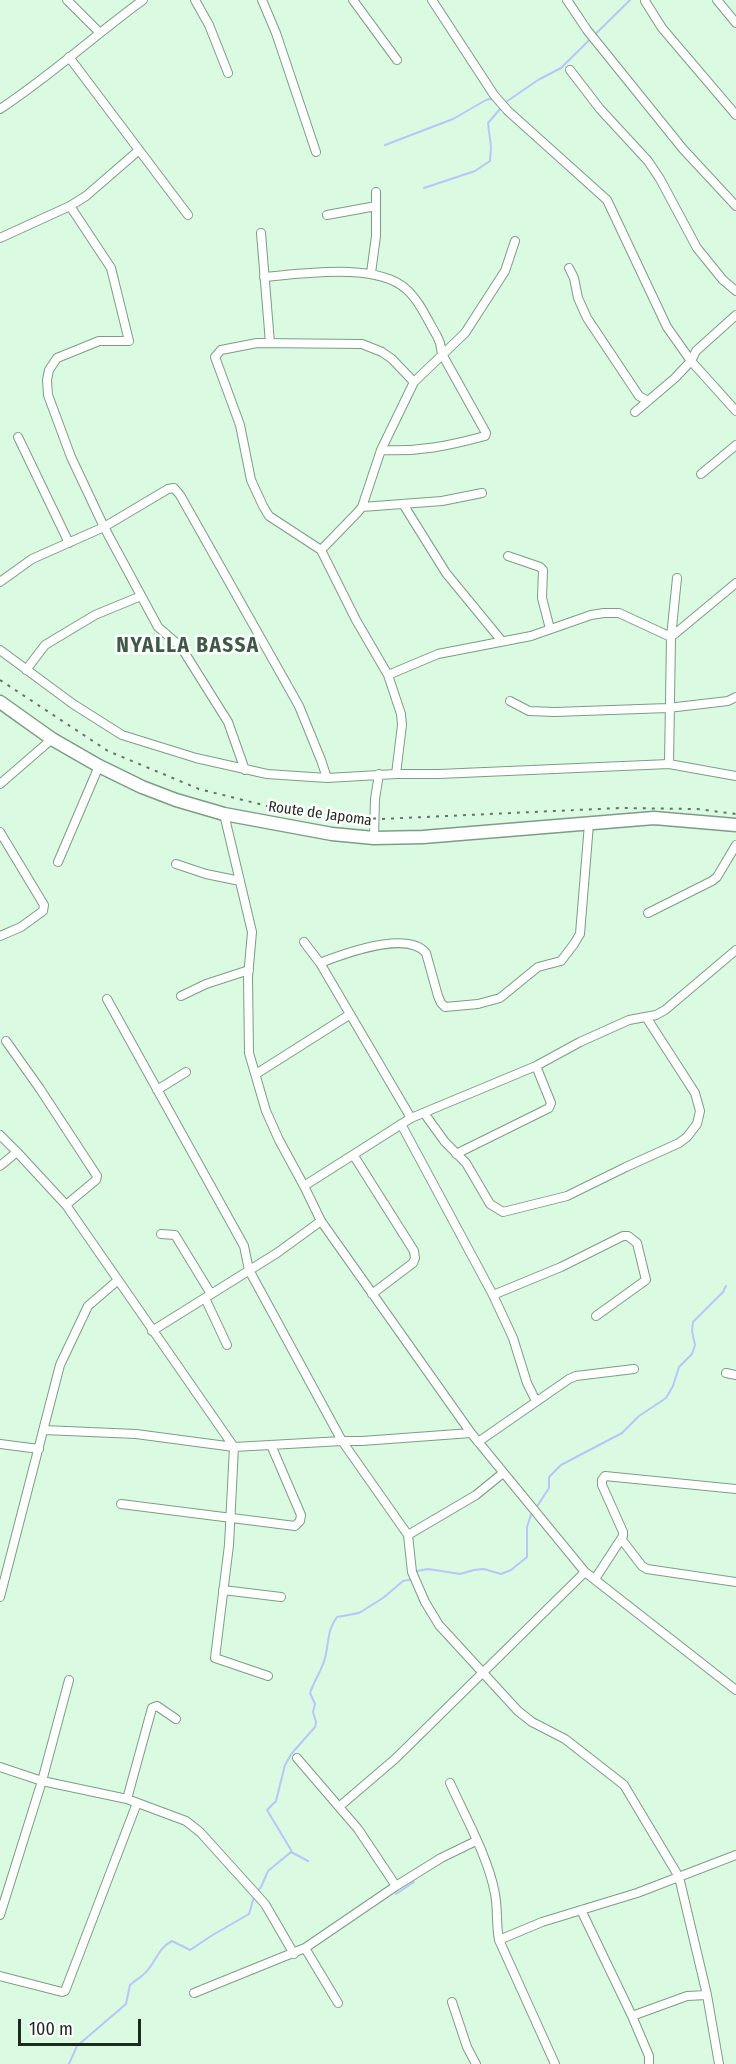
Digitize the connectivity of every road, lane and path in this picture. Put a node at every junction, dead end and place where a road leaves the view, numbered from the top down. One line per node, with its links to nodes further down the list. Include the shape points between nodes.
1 (67, 0): 11 (street)
2 (142, 0): 11 (street)
3 (195, 0): 15 (street)
4 (262, 0): 19 (street)
5 (353, 0): 13 (street)
6 (432, 0): 36 (street, via 494,95 607,200 666,327)
7 (567, 0): 23 (street, via 683,149)
8 (717, 0): 10 (street)
9 (645, 1): 17 (street, via 662,28)
10 (736, 23)
11 (99, 32): 12 (street)
12 (69, 57): 16 (street); 18 (street)
13 (397, 60)
14 (570, 70): 32 (street, via 648,161 697,248)
15 (228, 73)
16 (0, 109)
17 (736, 115)
18 (138, 151): 21 (street); 24 (street)
19 (316, 153)
20 (376, 192): 22 (street)
21 (70, 206): 27 (street); 48 (street, via 111,268 129,341 99,341 57,358 47,380 48,395 63,438)
22 (376, 206): 25 (street); 30 (street)
23 (736, 206)
24 (188, 215)
25 (327, 215)
26 (261, 234): 31 (street)
27 (0, 238)
28 (515, 241): 35 (street, via 505,271 472,323 458,342)
29 (569, 268): 38 (street, via 593,327 639,396)
30 (371, 273): 31 (street); 35 (street, via 409,291 437,336)
31 (264, 277): 34 (street)
32 (736, 291)
33 (736, 315): 36 (street, via 696,351)
34 (270, 343): 37 (street, via 362,344 392,359); 50 (street, via 221,350 215,357 240,425 251,480 262,506 269,516)
35 (442, 354): 37 (street); 43 (street, via 485,436 445,447)
36 (691, 361): 38 (street); 39 (street)
37 (414, 382): 43 (street)
38 (648, 401): 40 (street)
39 (736, 411)
40 (635, 412)
41 (18, 437): 49 (street)
42 (736, 445): 44 (street)
43 (381, 450): 47 (street)
44 (701, 474)
45 (482, 493): 46 (street)
46 (403, 504): 47 (street); 58 (street, via 447,573)
47 (362, 507): 50 (street)
48 (104, 527): 49 (street); 55 (street); 73 (street, via 168,489 177,491 299,706)
49 (69, 543): 53 (street, via 32,559)
50 (321, 550): 61 (street)
51 (508, 556): 56 (street, via 543,570 542,598)
52 (677, 578): 57 (street)
53 (0, 582)
54 (736, 583): 57 (street)
55 (141, 596): 60 (street, via 95,615 45,645); 69 (street, via 158,627 181,647 228,722)
56 (550, 629): 57 (street, via 591,615 619,613); 58 (street)
57 (671, 637): 65 (street)
58 (501, 640): 61 (street, via 438,654)
59 (0, 650): 60 (street)
60 (26, 670): 69 (street, via 122,735)
61 (388, 675): 71 (street, via 402,725)
62 (736, 697): 65 (street)
63 (510, 701): 65 (street, via 522,709 539,712)
64 (0, 702): 66 (main road, Route de Japoma)
65 (669, 708): 67 (street)
66 (52, 739): 68 (main road, Route de Japoma); 74 (street)
67 (669, 764): 71 (street); 72 (street)
68 (99, 766): 75 (main road, Route de Japoma, via 176,800); 81 (street)
69 (246, 770): 73 (street)
70 (379, 774): 71 (street); 73 (street); 79 (street)
71 (396, 774)
72 (736, 776)
73 (327, 778)
74 (0, 784)
75 (224, 814): 79 (main road, Route de Japoma); 83 (street)
76 (589, 824): 77 (main road, Route de Japoma, via 654,818); 79 (main road, Route de Japoma); 88 (street, via 580,934 561,961 538,968 500,999 445,1007 426,953 412,944 375,946)
77 (736, 825)
78 (0, 832): 85 (street, via 44,905 43,911 26,924)
79 (374, 838)
80 (736, 845): 84 (street, via 712,881)
81 (58, 862)
82 (176, 864): 83 (street)
83 (240, 881): 89 (street, via 252,932)
84 (648, 913)
85 (0, 936)
86 (304, 942): 88 (street)
87 (736, 950): 93 (street, via 665,1010)
88 (320, 963): 92 (street)
89 (249, 970): 90 (street); 97 (street, via 249,1053)
90 (181, 996)
91 (107, 999): 98 (street)
92 (349, 1016): 97 (street); 100 (street)
93 (646, 1017): 95 (street, via 629,1020); 104 (street, via 691,1086 700,1112 697,1124 679,1143 567,1196 503,1212 490,1204 469,1167)
94 (6, 1041): 108 (street, via 97,1176)
95 (536, 1065): 99 (street); 104 (street, via 549,1108)
96 (186, 1072): 98 (street)
97 (256, 1074): 107 (street, via 270,1120)
98 (158, 1090): 111 (street, via 244,1246)
99 (424, 1113): 100 (street); 104 (street)
100 (411, 1118): 101 (street)
101 (400, 1124): 105 (street); 114 (street)
102 (0, 1135): 103 (street)
103 (17, 1152): 106 (street); 108 (street)
104 (456, 1154)
105 (354, 1156): 107 (street); 113 (street, via 415,1258)
106 (0, 1166)
107 (304, 1186): 109 (street)
108 (66, 1205): 112 (street)
109 (321, 1221): 111 (street); 113 (street)
110 (161, 1234): 115 (street, via 175,1235)
111 (249, 1270): 115 (street); 125 (street)
112 (117, 1281): 117 (street); 123 (street, via 83,1315 60,1365)
113 (372, 1294): 124 (street)
114 (493, 1295): 116 (street, via 628,1236 637,1243 645,1280); 122 (street)
115 (208, 1296): 117 (street); 118 (street)
116 (596, 1316)
117 (152, 1331): 129 (street)
118 (227, 1345)
119 (634, 1369): 122 (street, via 576,1376)
120 (726, 1373): 121 (street)
121 (736, 1375)
122 (536, 1401): 126 (street)
123 (44, 1430): 129 (street, via 136,1434); 130 (street)
124 (471, 1433): 125 (street); 126 (street)
125 (342, 1441): 128 (street); 135 (street)
126 (478, 1442): 131 (street)
127 (0, 1444): 130 (street)
128 (271, 1445): 129 (street); 134 (street, via 301,1515 300,1521 295,1526)
129 (234, 1447): 134 (street)
130 (39, 1449): 141 (street)
131 (503, 1473): 135 (street); 137 (street)
132 (736, 1488): 136 (street, via 605,1476 602,1485 623,1532)
133 (121, 1504): 134 (street)
134 (231, 1517): 140 (street)
135 (408, 1535): 143 (street, via 412,1572 425,1602 439,1625)
136 (622, 1540): 138 (street); 139 (street, via 647,1569)
137 (585, 1572): 138 (street); 143 (street)
138 (595, 1579): 146 (street)
139 (736, 1582)
140 (223, 1590): 142 (street); 144 (street, via 215,1658)
141 (0, 1597)
142 (281, 1597)
143 (483, 1675): 154 (street, via 396,1759); 157 (street, via 518,1712 566,1739 624,1785)
144 (268, 1676)
145 (69, 1680): 150 (street)
146 (736, 1690)
147 (176, 1719): 152 (street, via 152,1708)
148 (297, 1758): 154 (street)
149 (0, 1767): 150 (street)
150 (42, 1781): 152 (street); 160 (street)
151 (450, 1783): 155 (street)
152 (127, 1799): 153 (street)
153 (137, 1803): 163 (street, via 186,1821 200,1832 265,1904); 164 (street, via 65,1991)
154 (340, 1806): 158 (street)
155 (476, 1840): 158 (street); 161 (street, via 495,1895)
156 (736, 1855): 157 (street)
157 (679, 1877): 159 (street); 166 (street)
158 (396, 1886): 162 (street)
159 (580, 1910): 161 (street); 169 (street)
160 (0, 1915)
161 (499, 1940): 171 (street)
162 (305, 1948): 163 (street); 167 (street)
163 (294, 1954): 165 (street)
164 (0, 1976)
165 (194, 1993)
166 (707, 1995): 169 (street, via 687,1996); 173 (street)
167 (338, 2002)
168 (452, 2002): 170 (street)
169 (632, 2016): 172 (street)
170 (476, 2064)
171 (555, 2064)
172 (649, 2064)
173 (719, 2064)

